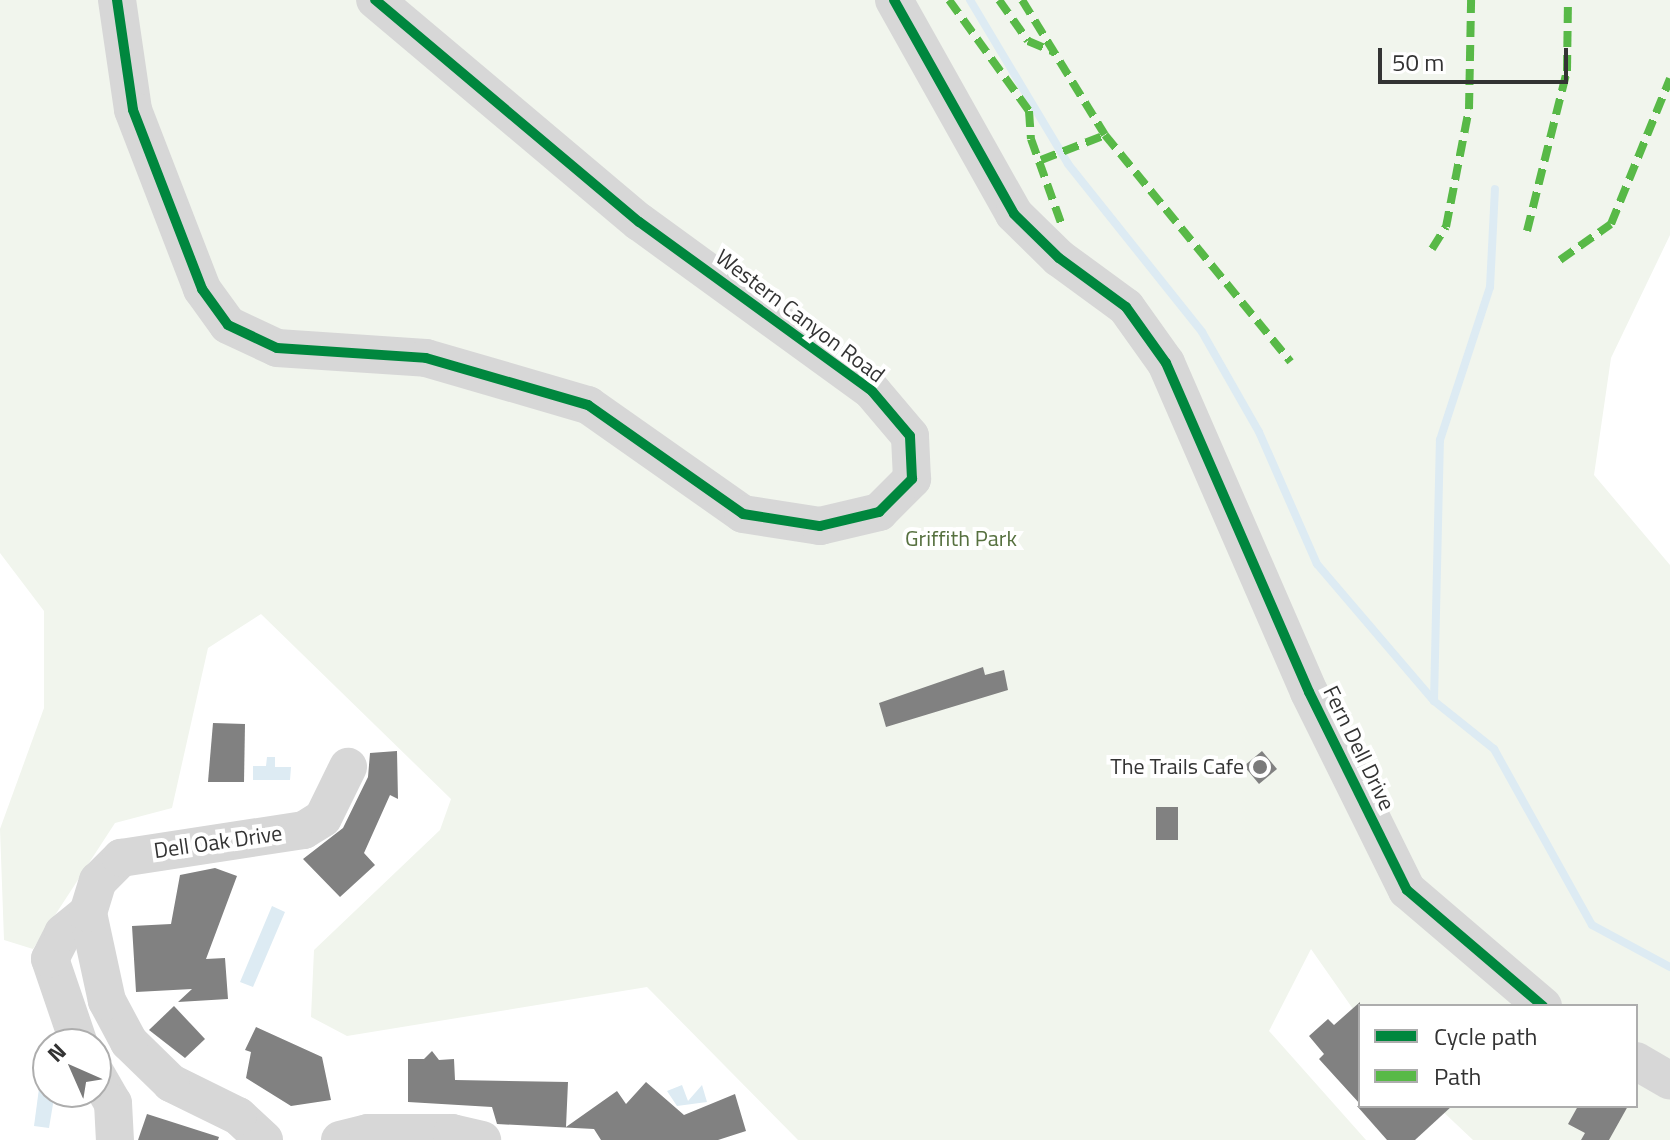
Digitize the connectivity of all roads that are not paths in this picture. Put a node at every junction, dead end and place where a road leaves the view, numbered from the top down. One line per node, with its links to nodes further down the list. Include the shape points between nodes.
1 (117, 0): 2 (street, Western Canyon Road, via 133,110 202,289 228,325 277,348 426,358 588,405 743,514 820,526 879,512 912,479 910,436 872,391 639,222)
2 (375, 0)
3 (894, 0): 6 (street, Fern Dell Drive, via 1014,214 1059,258 1126,307 1166,363 1321,716 1407,890)
4 (348, 767): 5 (street, Dell Oak Drive, via 323,818 304,830 121,858 98,881)
5 (88, 913): 7 (street, via 63,933 50,959); 12 (street, via 107,1001 129,1042 171,1083 238,1116)
6 (1541, 1004)
7 (74, 1028)
8 (1638, 1062): 9 (street)
9 (1670, 1081)
10 (112, 1101): 11 (street)
11 (115, 1140)
12 (264, 1140)
13 (340, 1140): 14 (street, via 368,1133 452,1133)
14 (482, 1140)

